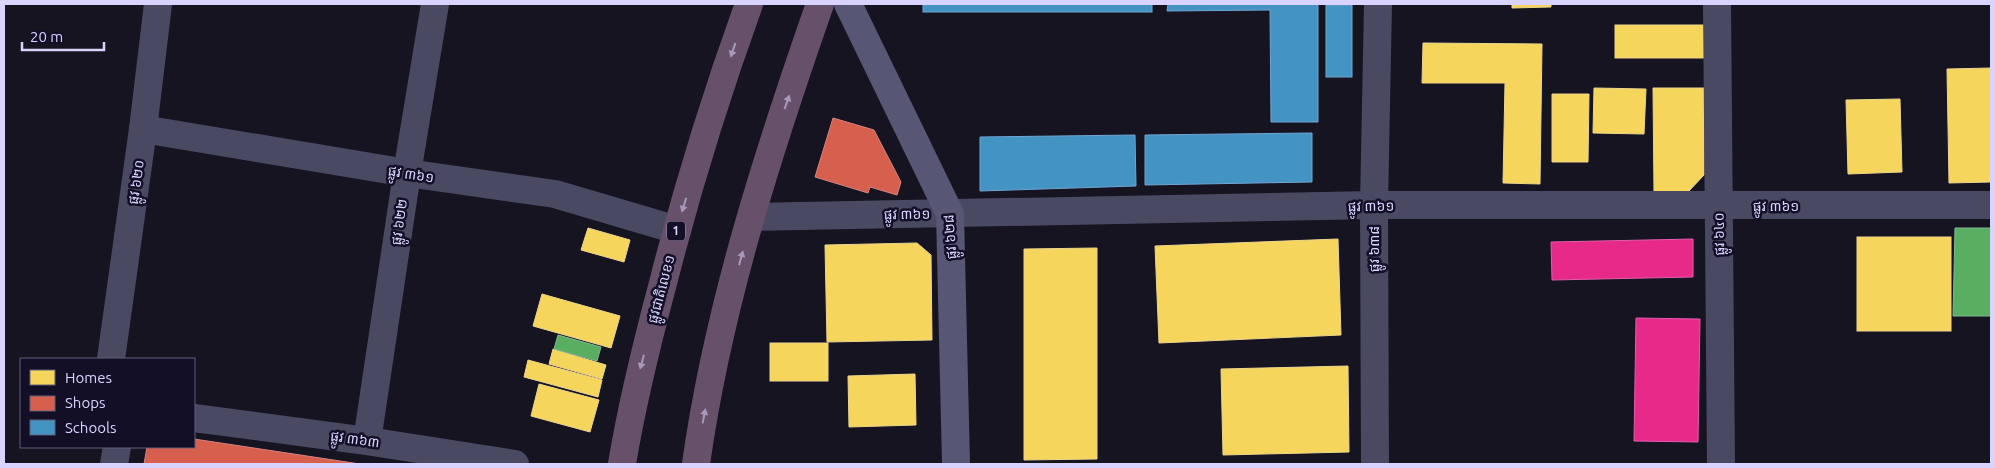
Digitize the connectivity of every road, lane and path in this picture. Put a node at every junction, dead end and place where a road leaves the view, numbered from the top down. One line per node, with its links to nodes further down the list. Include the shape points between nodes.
1 (158, 4): 8 (street, ផ្លូវ ៦២០)
2 (435, 4): 9 (street, ផ្លូវ ៦២២)
3 (749, 4): 15 (highway, ផ្លូវជាតិលេខ១ / 1, one-way to 15)
4 (820, 4): 14 (highway, one-way to 4)
5 (848, 4): 13 (street, ផ្លូវ ៦២៨)
6 (1378, 4): 10 (street, ផ្លូវ ៦៣៨)
7 (1716, 4): 12 (street, ផ្លូវ ៦៤០)
8 (143, 129): 9 (street, ផ្លូវ ៣៦១); 16 (street, ផ្លូវ ៦២០)
9 (407, 173): 15 (street, ផ្លូវ ៣៦១, via 555,194); 18 (street, ផ្លូវ ៦២២)
10 (1374, 205): 12 (street, ផ្លូវ ៣៦១); 13 (street, ផ្លូវ ៣៦១); 26 (street, ផ្លូវ ៦៣៨)
11 (1991, 206): 12 (street, ផ្លូវ ៣៦១)
12 (1718, 207): 27 (street, ផ្លូវ ៦៤០)
13 (950, 214): 14 (street, ផ្លូវ ៣៦១); 25 (street, ផ្លូវ ៦២៨)
14 (752, 217): 24 (highway, one-way to 14, via 725,316)
15 (676, 230): 23 (highway, ផ្លូវជាតិលេខ១ / 1, one-way to 23, via 640,368)
16 (111, 358)
17 (195, 418): 18 (street, ផ្លូវ ៣៦៣)
18 (368, 441): 20 (street, ផ្លូវ ៣៦៣)
19 (117, 448): 21 (street)
20 (444, 458): 22 (street, ផ្លូវ ៣៦៣)
21 (114, 464)
22 (515, 464)
23 (622, 464)
24 (696, 464)
25 (956, 464)
26 (1375, 464)
27 (1721, 464)

